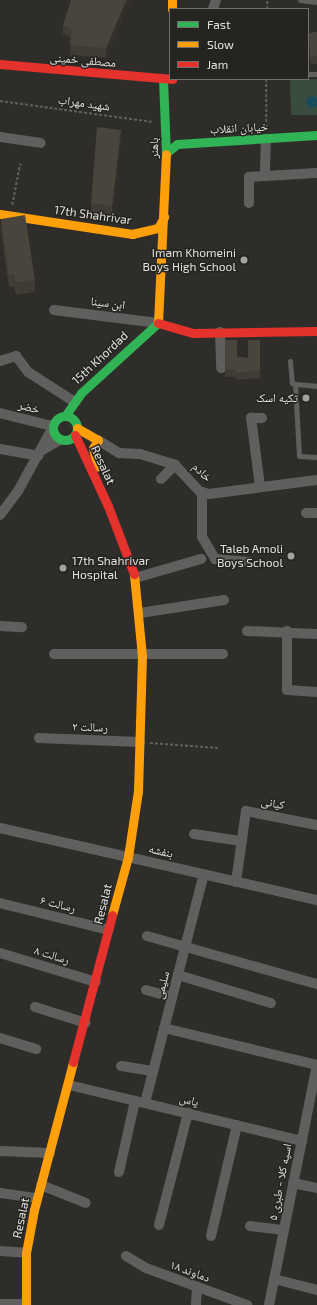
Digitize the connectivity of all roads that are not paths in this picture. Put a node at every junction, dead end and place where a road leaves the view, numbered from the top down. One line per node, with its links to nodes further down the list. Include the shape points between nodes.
1 (300, 0): 2 (lane)
2 (317, 2)
3 (0, 64): 4 (main road, مصطفی خمینی)
4 (169, 79)
5 (170, 80): 12 (main road, باهنر, via 165,124)
6 (170, 80): 11 (main road, via 175,136)
7 (317, 135): 9 (main road, خیابان انقلاب)
8 (0, 137): 10 (street)
9 (266, 138): 11 (main road, خیابان انقلاب); 14 (street)
10 (42, 143)
11 (183, 143): 12 (main road, خیابان انقلاب)
12 (166, 152): 17 (main road, باهنر)
13 (317, 173): 14 (street)
14 (265, 176): 15 (street, via 249,177)
15 (249, 203)
16 (0, 213): 18 (main road, 17th Shahrivar)
17 (164, 216): 18 (main road, 17th Shahrivar, via 158,228); 19 (main road, باهنر)
18 (132, 234): 19 (main road, via 155,248)
19 (161, 259): 21 (main road, باهنر)
20 (54, 310): 21 (street, ابن سینا)
21 (158, 323): 23 (main road, via 182,333); 29 (main road, 15th Khordad)
22 (317, 331): 23 (main road)
23 (220, 332): 26 (street)
24 (0, 361): 29 (street, via 16,356 28,372)
25 (290, 361): 27 (lane, via 292,383)
26 (220, 368)
27 (295, 384): 28 (lane); 39 (lane, via 299,456)
28 (317, 386)
29 (75, 402): 31 (main road, 15th Khordad)
30 (0, 412): 33 (street, خضر)
31 (65, 416): 33 (main road, via 57,419); 34 (main road, via 71,418)
32 (262, 418): 43 (street, via 251,418)
33 (52, 427): 35 (main road); 38 (street)
34 (76, 432): 35 (main road, via 69,440); 36 (main road, خادم); 45 (main road, Resalat)
35 (60, 440): 38 (street)
36 (98, 440): 40 (street, خادم, via 119,453 140,454); 45 (main road, Resalat, via 93,448)
37 (0, 449): 38 (street)
38 (38, 454): 48 (street)
39 (317, 457)
40 (175, 465): 41 (street); 44 (street, خادم)
41 (162, 479)
42 (317, 480): 43 (street, خادم)
43 (260, 486): 44 (street, خادم, via 209,494)
44 (202, 492): 50 (street, via 202,537 214,559)
45 (108, 506): 51 (main road, Resalat)
46 (306, 513): 47 (street)
47 (317, 513)
48 (0, 515)
49 (201, 559): 51 (street)
50 (249, 562)
51 (135, 578): 53 (main road, Resalat)
52 (224, 600): 53 (street)
53 (140, 613): 61 (main road, Resalat)
54 (0, 626): 55 (street)
55 (22, 627)
56 (247, 631): 57 (street)
57 (287, 631): 58 (street); 62 (street, via 287,690)
58 (316, 634)
59 (54, 654): 61 (street)
60 (223, 654): 61 (street)
61 (142, 656): 64 (main road, Resalat)
62 (317, 692)
63 (39, 738): 64 (street, رسالت ۲)
64 (140, 742): 69 (main road, Resalat, via 138,791)
65 (317, 825): 68 (street, کیانی, via 246,811)
66 (0, 828): 69 (street, بنفشه)
67 (194, 834): 68 (street)
68 (241, 841): 71 (street, کیانی)
69 (128, 857): 70 (street, بنفشه); 74 (main road, Resalat)
70 (204, 874): 71 (street, بنفشه); 76 (street, سلیمی)
71 (236, 882): 72 (street, بنفشه)
72 (317, 900)
73 (0, 903): 74 (street, رسالت ۶)
74 (109, 930): 79 (main road, Resalat)
75 (147, 936): 76 (street)
76 (185, 947): 78 (street, سلیمی); 80 (street)
77 (0, 953): 79 (street, رسالت ۸)
78 (178, 975): 82 (street, سلیمی); 83 (street)
79 (96, 982): 85 (main road, Resalat)
80 (317, 984)
81 (146, 990): 82 (street)
82 (172, 997): 86 (street, سلیمی)
83 (271, 1003)
84 (35, 1007): 85 (street)
85 (86, 1023): 92 (main road, Resalat)
86 (164, 1028): 89 (street); 91 (street, سلیمی)
87 (0, 1038): 88 (street)
88 (36, 1049)
89 (317, 1065): 93 (street, اسپه کلا - طبری ۵)
90 (121, 1066): 91 (street)
91 (153, 1072): 94 (street, سلیمی)
92 (69, 1085): 94 (street, یاس); 99 (main road, Resalat)
93 (315, 1090): 97 (street, اسپه کلا - طبری ۵)
94 (140, 1102): 95 (street, یاس); 100 (street, سلیمی)
95 (188, 1113): 96 (street, یاس); 107 (street)
96 (237, 1125): 97 (street, یاس); 110 (street)
97 (302, 1141): 101 (street, اسپه کلا - طبری ۵)
98 (0, 1151): 99 (street)
99 (50, 1153): 102 (main road, Resalat)
100 (119, 1172)
101 (293, 1183): 103 (street); 109 (street, اسپه کلا - طبری ۵)
102 (41, 1185): 105 (main road, Resalat); 106 (street)
103 (317, 1188)
104 (0, 1193): 105 (street)
105 (37, 1198): 112 (main road, Resalat)
106 (86, 1203)
107 (159, 1225)
108 (250, 1226): 109 (street)
109 (284, 1230): 114 (street, اسپه کلا - طبری ۵)
110 (212, 1236)
111 (0, 1251): 112 (street)
112 (26, 1253): 118 (main road, Resalat)
113 (126, 1256): 115 (street, دماوند ۱۸, via 146,1268)
114 (274, 1279): 116 (street); 121 (street, اسپه کلا - طبری ۵)
115 (197, 1287): 119 (street); 120 (street, دماوند ۱۸)
116 (317, 1290)
117 (0, 1304): 118 (street)
118 (26, 1305)
119 (196, 1305)
120 (247, 1305)
121 (269, 1305)

